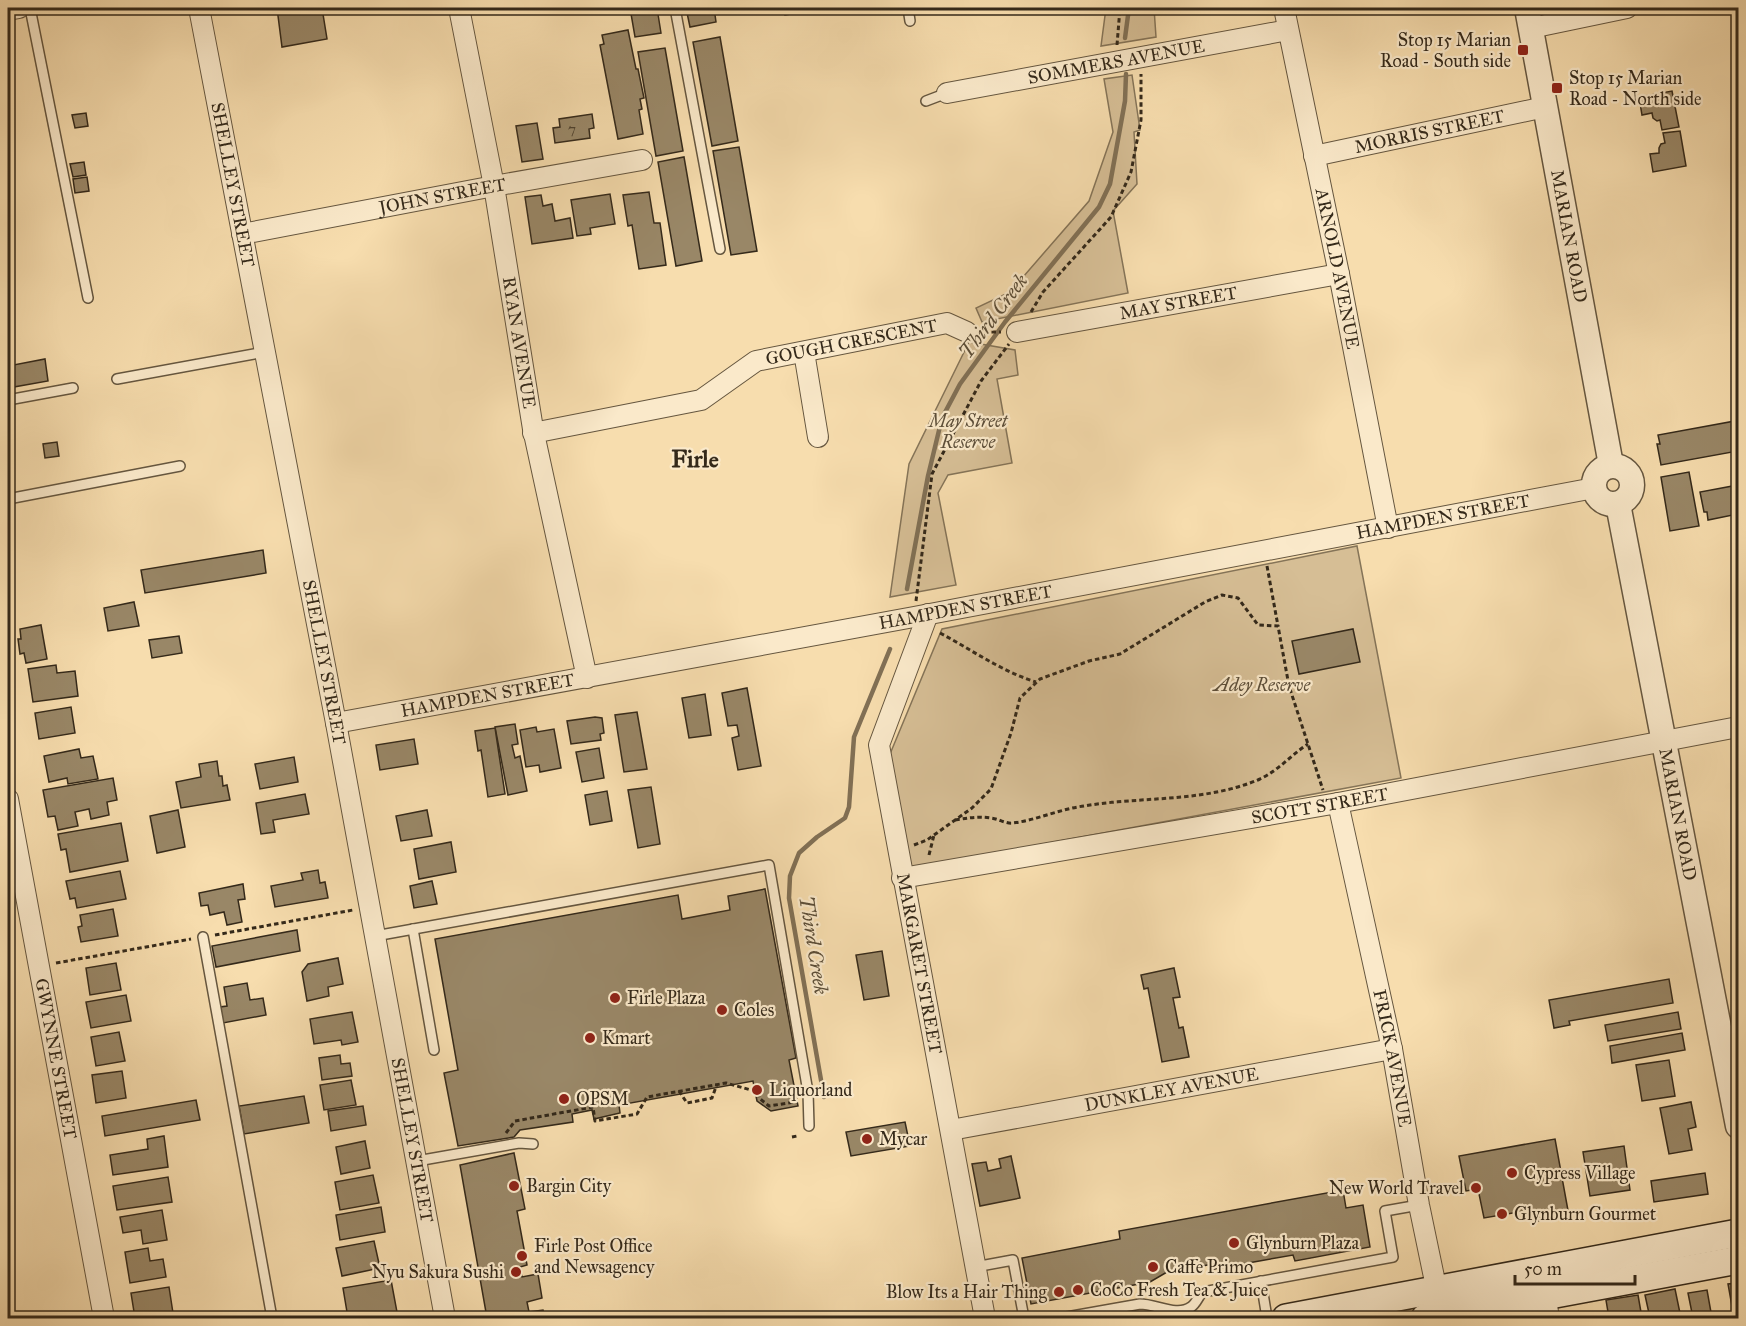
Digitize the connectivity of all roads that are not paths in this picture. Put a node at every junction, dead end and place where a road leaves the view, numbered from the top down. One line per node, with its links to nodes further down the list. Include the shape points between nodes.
1 (16, 8): 20 (lane)
2 (199, 8): 17 (street, SHELLEY STREET)
3 (459, 8): 16 (street, RYAN AVENUE)
4 (675, 8): 18 (lane)
5 (908, 8): 9 (lane)
6 (1284, 8): 10 (street, ARNOLD AVENUE)
7 (1627, 8): 8 (street)
8 (1529, 18): 13 (street, MARIAN ROAD)
9 (910, 21)
10 (1288, 30): 11 (street, SOMMERS AVENUE); 14 (street, ARNOLD AVENUE)
11 (947, 93): 12 (lane)
12 (926, 101)
13 (1545, 107): 14 (street, MORRIS STREET); 30 (street, MARIAN ROAD)
14 (1314, 156): 19 (street, ARNOLD AVENUE)
15 (642, 160): 16 (street, JOHN STREET)
16 (494, 186): 17 (street, JOHN STREET); 28 (street, RYAN AVENUE)
17 (242, 234): 23 (street, SHELLEY STREET)
18 (720, 249)
19 (1339, 274): 22 (street, MAY STREET); 35 (street, ARNOLD AVENUE)
20 (88, 298)
21 (967, 332): 24 (street, GOUGH CRESCENT, via 947,323)
22 (1017, 332)
23 (264, 352): 25 (lane); 38 (street, SHELLEY STREET)
24 (804, 352): 28 (street, GOUGH CRESCENT, via 756,362 701,400); 29 (street)
25 (117, 379)
26 (73, 388): 27 (lane)
27 (8, 400)
28 (533, 433): 37 (street, RYAN AVENUE)
29 (818, 437)
30 (1611, 465): 32 (street, via 1598,472); 34 (street, via 1624,469 1633,486 1630,495)
31 (180, 466): 33 (lane)
32 (1594, 488): 34 (street, via 1601,500); 35 (street, HAMPDEN STREET)
33 (8, 499)
34 (1618, 504): 40 (street, MARIAN ROAD)
35 (1388, 528): 36 (street, HAMPDEN STREET)
36 (921, 616): 37 (street, HAMPDEN STREET); 43 (street, MARGARET STREET, via 879,745)
37 (587, 678): 38 (street, HAMPDEN STREET)
38 (336, 723): 45 (street, SHELLEY STREET)
39 (1738, 728): 40 (street, SCOTT STREET)
40 (1664, 741): 42 (street, SCOTT STREET); 50 (street, MARIAN ROAD)
41 (8, 799): 62 (street, GWYNNE STREET)
42 (1335, 804): 43 (street, SCOTT STREET); 47 (street, FRICK AVENUE)
43 (902, 878): 51 (street, MARGARET STREET)
44 (413, 929): 45 (lane); 48 (lane); 49 (lane, via 768,865 808,1092)
45 (375, 936): 53 (street, SHELLEY STREET)
46 (203, 937): 63 (lane)
47 (1392, 1049): 51 (street, DUNKLEY AVENUE); 54 (street, FRICK AVENUE)
48 (434, 1050)
49 (809, 1126)
50 (1738, 1126)
51 (951, 1130): 57 (street, MARGARET STREET)
52 (533, 1144): 53 (lane, via 519,1143)
53 (417, 1161): 64 (street, SHELLEY STREET)
54 (1419, 1205): 58 (lane, via 1384,1211 1393,1257); 60 (street, FRICK AVENUE)
55 (1738, 1233): 59 (main road)
56 (1738, 1260): 59 (main road)
57 (975, 1267): 65 (street, MARGARET STREET); 66 (lane, via 1013,1260)
58 (1261, 1281): 67 (lane, via 1203,1292 1193,1306 1182,1310 1140,1305); 68 (lane)
59 (1545, 1295): 60 (main road)
60 (1435, 1308): 61 (main road)
61 (1317, 1313): 69 (main road); 70 (main road)
62 (104, 1318)
63 (272, 1318)
64 (446, 1318)
65 (985, 1318)
66 (1024, 1318)
67 (1061, 1318)
68 (1268, 1318)
69 (1286, 1318)
70 (1369, 1318)

